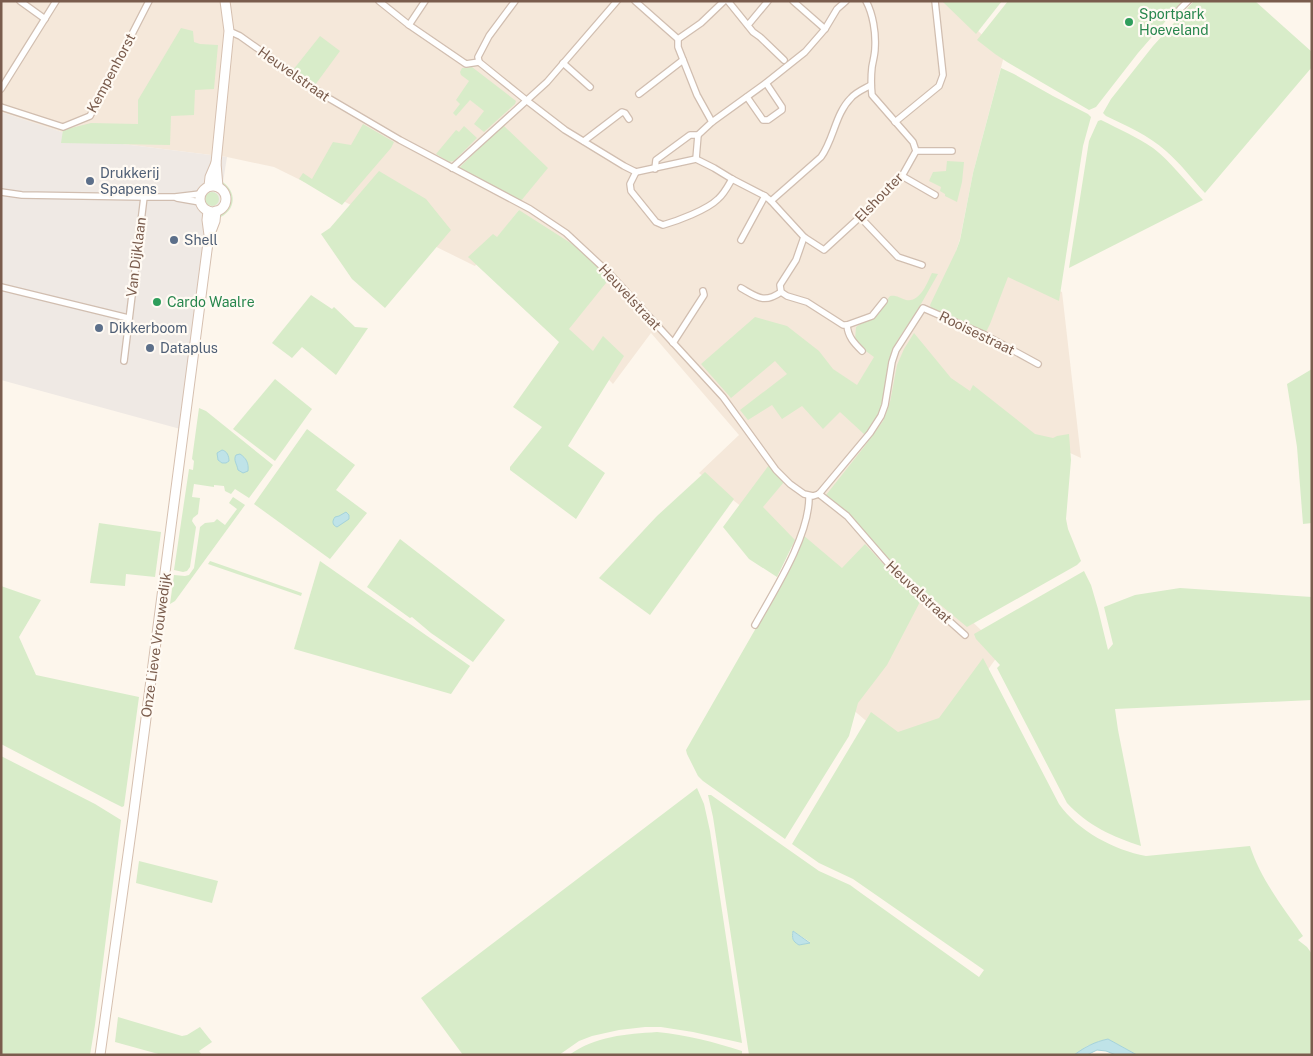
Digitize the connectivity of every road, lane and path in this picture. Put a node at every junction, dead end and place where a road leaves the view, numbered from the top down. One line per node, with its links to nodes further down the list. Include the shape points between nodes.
1 (20, 1): 19 (street)
2 (56, 1): 19 (street)
3 (149, 1): 36 (street, Kempenhorst, via 90,116 63,127)
4 (225, 1): 23 (main road)
5 (379, 1): 20 (street)
6 (425, 1): 20 (street)
7 (515, 1): 27 (street, via 489,36 479,54)
8 (617, 1): 28 (street)
9 (635, 1): 24 (street)
10 (724, 1): 24 (street, via 701,24)
11 (728, 1): 21 (street)
12 (768, 1): 21 (street)
13 (793, 1): 22 (street)
14 (846, 1): 22 (street)
15 (866, 1): 30 (street, via 876,49)
16 (935, 1): 39 (street, via 944,75 939,86)
17 (1188, 1): 18 (street)
18 (1180, 9)
19 (45, 19): 32 (street)
20 (408, 24): 27 (street, via 466,64)
21 (748, 25): 26 (street)
22 (825, 28): 29 (street, via 805,52)
23 (228, 31): 45 (street, Heuvelstraat, via 240,36 325,96); 50 (main road, via 216,163 210,177)
24 (678, 39): 25 (street)
25 (683, 60): 33 (street); 38 (street, via 696,95)
26 (784, 60)
27 (479, 62): 35 (street)
28 (563, 63): 31 (street); 35 (street)
29 (766, 83): 34 (street); 34 (street, via 782,110 763,120)
30 (871, 85): 39 (street, via 872,95); 56 (street, via 852,96 846,104 821,157)
31 (590, 87)
32 (1, 89)
33 (639, 94)
34 (747, 97): 38 (street)
35 (526, 100): 41 (street); 45 (street)
36 (1, 107)
37 (629, 119): 41 (street, via 622,112)
38 (712, 122): 40 (street)
39 (896, 122): 42 (street, via 913,142)
40 (698, 135): 44 (street); 46 (street, via 690,135 666,151 656,160)
41 (584, 141): 47 (street)
42 (916, 151): 43 (street); 48 (street, Elshouter)
43 (952, 151)
44 (696, 159): 46 (street); 49 (street)
45 (452, 168): 69 (street, Heuvelstraat, via 530,209 566,233 609,273)
46 (655, 169): 47 (street)
47 (636, 172): 49 (street, via 630,184 631,191 656,222 663,225 711,205 720,198)
48 (902, 176): 52 (street); 58 (street, Elshouter)
49 (732, 179): 53 (street)
50 (214, 186): 55 (main road, via 206,188); 57 (main road, via 226,197 223,206)
51 (1, 192): 54 (street, Van Dijklaan, via 22,196)
52 (935, 195)
53 (764, 196): 56 (street); 60 (street)
54 (144, 197): 55 (street, Van Dijklaan); 67 (street, Van Dijklaan)
55 (200, 198): 57 (main road, via 202,206)
56 (771, 201): 59 (street)
57 (212, 211): 77 (main road, Onze Lieve Vrouwedijk, via 207,220 209,235 129,816)
58 (860, 217): 59 (street, Elshouter, via 824,250); 61 (street, via 898,257)
59 (804, 237): 65 (street, via 796,260 780,285)
60 (741, 240)
61 (922, 264)
62 (1, 287): 67 (street, Van Dijklaan)
63 (741, 288): 65 (street, via 765,299)
64 (703, 291): 69 (street, via 704,296)
65 (781, 292): 68 (street, via 807,302)
66 (884, 302): 68 (street, via 872,316)
67 (128, 318): 71 (street, Van Dijklaan)
68 (847, 325): 70 (street, via 852,341)
69 (674, 343): 74 (street, Heuvelstraat, via 723,398 776,470)
70 (862, 351)
71 (124, 361)
72 (1038, 364): 73 (street, Rooisestraat, via 985,335 923,308 896,350 881,416)
73 (819, 494): 74 (street); 76 (street, Heuvelstraat, via 846,516 900,577)
74 (809, 496): 75 (street, via 808,514 798,541)
75 (755, 625)
76 (965, 635)
77 (100, 1055)

